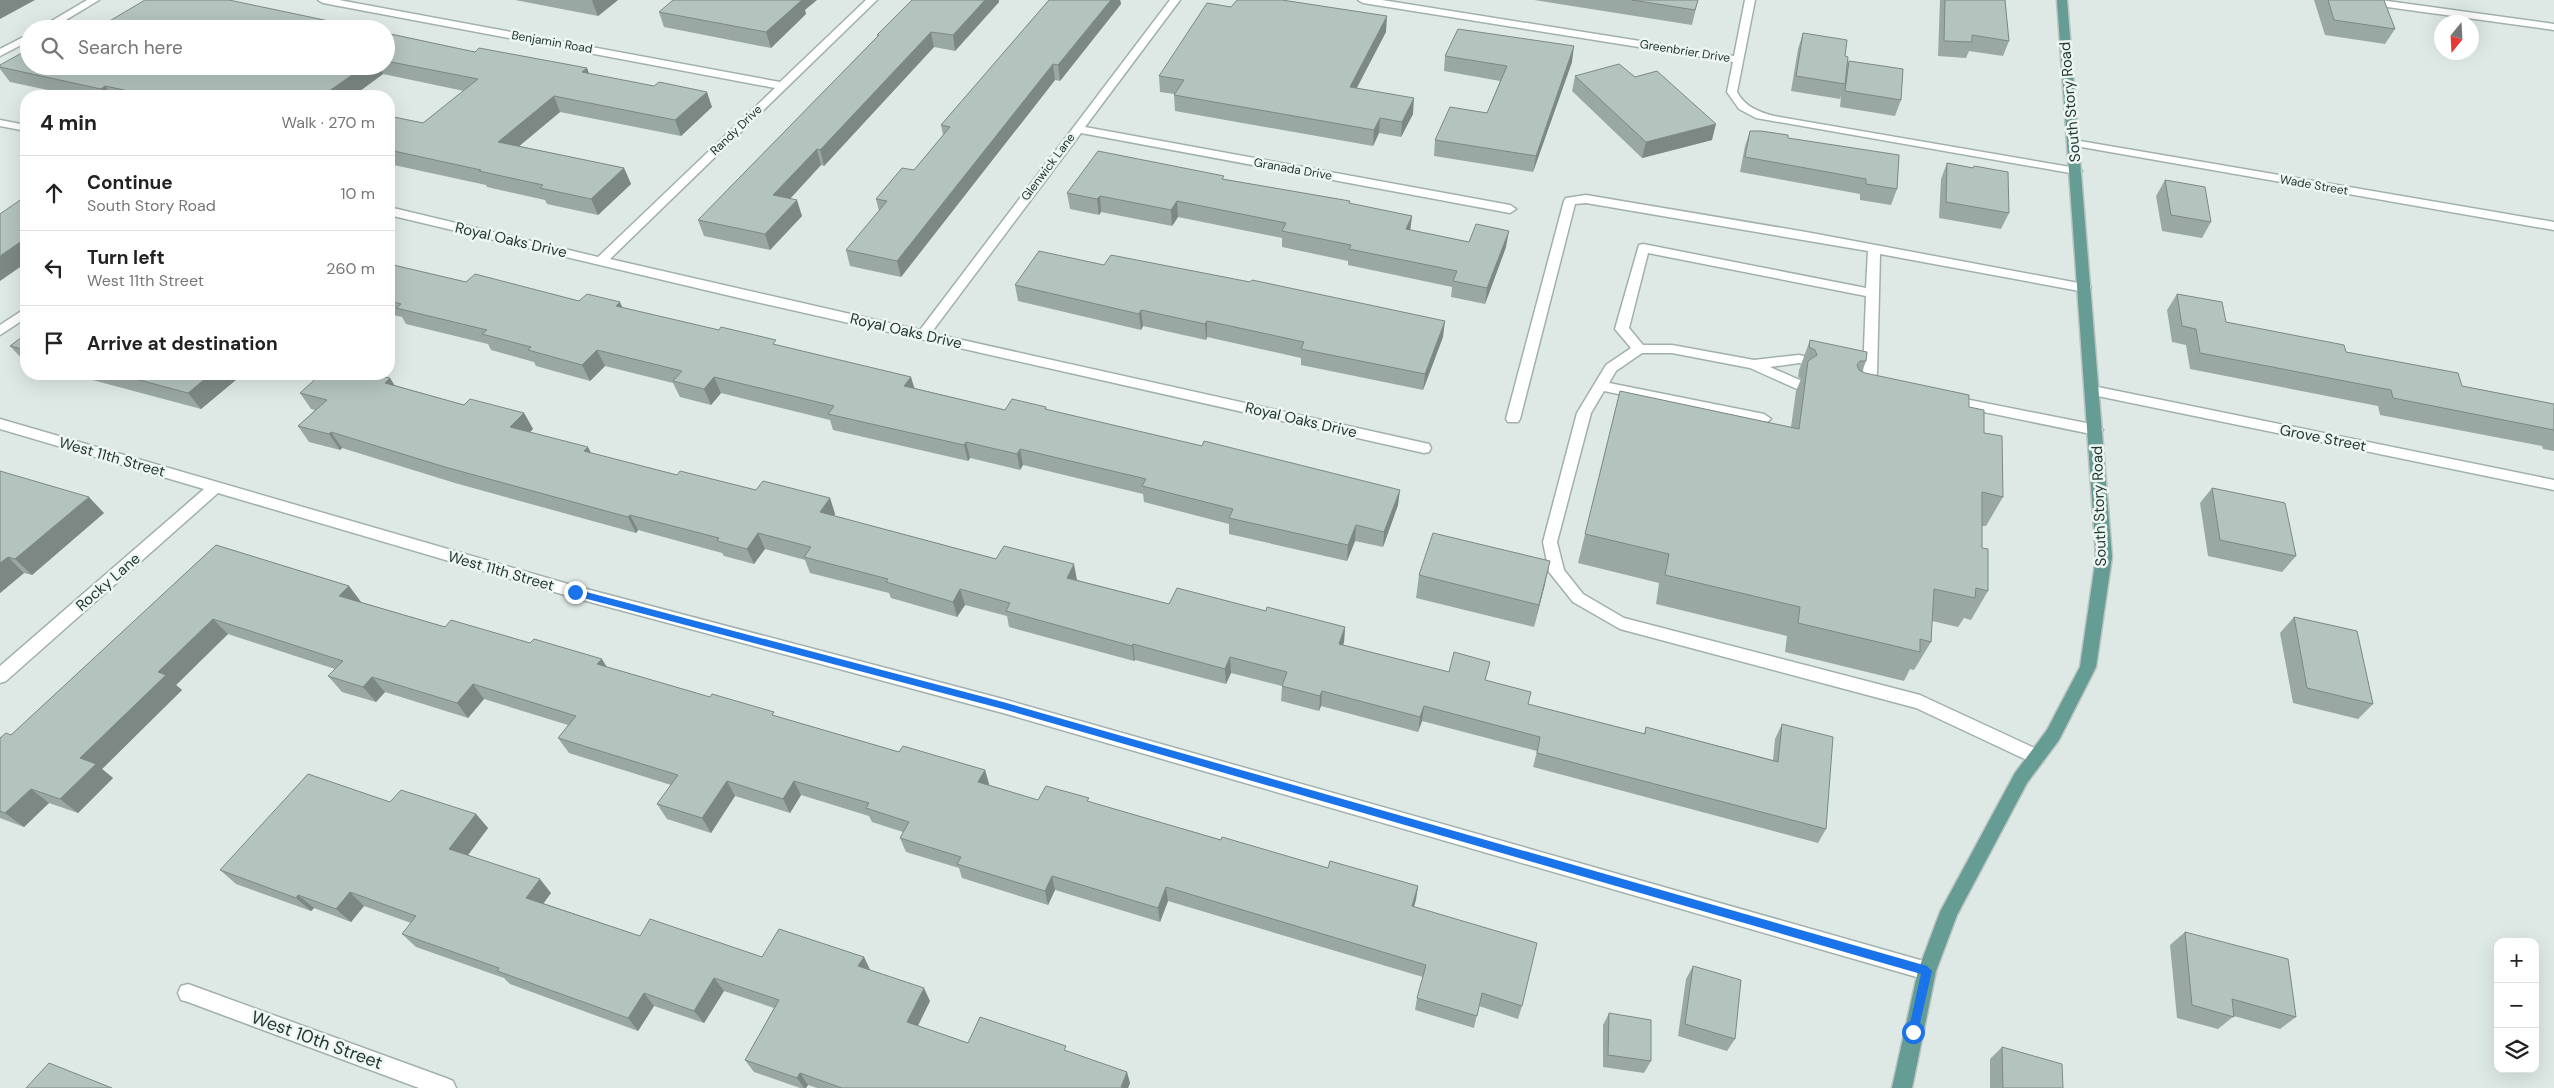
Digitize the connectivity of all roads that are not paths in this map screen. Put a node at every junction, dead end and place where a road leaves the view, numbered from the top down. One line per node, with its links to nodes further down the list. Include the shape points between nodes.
1 (94, 0): 9 (street)
2 (322, 0): 14 (street, Benjamin Road)
3 (872, 0): 14 (street, Randy Drive)
4 (1176, 0): 17 (street, Glenwick Lane)
5 (1364, 0): 13 (street, Greenbrier Drive)
6 (1750, 0): 13 (street)
7 (2062, 0): 18 (main road, South Story Road)
8 (2358, 0): 10 (street)
9 (59, 20)
10 (2554, 28)
11 (20, 42): 12 (street)
12 (0, 53)
13 (1737, 60): 19 (street, Greenbrier Drive, via 1732,92 1736,102 1752,114)
14 (782, 86): 24 (street, Randy Drive)
15 (0, 123): 16 (street)
16 (20, 127)
17 (1077, 129): 20 (street, Granada Drive); 29 (street, Glenwick Lane)
18 (2074, 143): 19 (main road, South Story Road); 22 (street, Wade Street)
19 (2076, 171): 25 (main road, South Story Road)
20 (1510, 209)
21 (395, 212): 24 (street, Royal Oaks Drive)
22 (2554, 226)
23 (1874, 249): 25 (street); 26 (street); 38 (street, via 1586,199 1570,201)
24 (600, 261): 29 (street, Royal Oaks Drive)
25 (2085, 288): 36 (main road, South Story Road)
26 (1873, 293): 30 (street, via 1643,248 1622,329); 33 (street, via 1863,372)
27 (20, 316): 28 (street)
28 (0, 331)
29 (923, 335): 42 (street, Royal Oaks Drive)
30 (1639, 349): 31 (street, via 1672,350); 35 (street, via 1611,368)
31 (1754, 364): 32 (street, via 1799,359); 34 (street)
32 (1837, 367)
33 (1888, 380)
34 (1797, 384)
35 (1600, 386): 39 (street); 46 (street, via 1584,413 1550,542 1557,572 1578,598 1620,623 1920,702)
36 (2093, 391): 41 (main road, South Story Road); 43 (street, Grove Street)
37 (1931, 397): 41 (street)
38 (1513, 419)
39 (1764, 419)
40 (0, 424): 44 (street, West 11th Street)
41 (2096, 430): 46 (main road, South Story Road, via 2104,557 2088,667 2053,735)
42 (1424, 448)
43 (2554, 485)
44 (215, 487): 45 (street, Rocky Lane); 47 (street, West 11th Street, via 575,592 1003,706)
45 (0, 676)
46 (2037, 757): 47 (main road, South Story Road, via 2021,778 1949,912)
47 (1927, 971): 50 (main road, South Story Road)
48 (188, 993): 49 (street, West 10th Street)
49 (446, 1088)
50 (1902, 1088)

